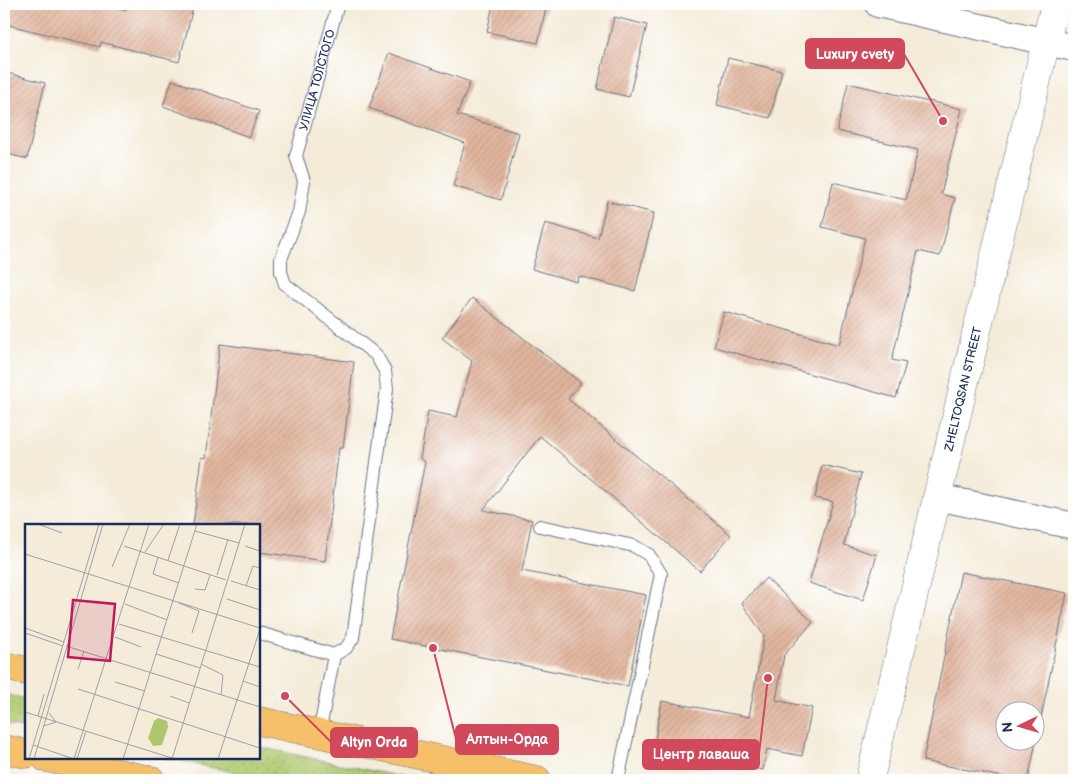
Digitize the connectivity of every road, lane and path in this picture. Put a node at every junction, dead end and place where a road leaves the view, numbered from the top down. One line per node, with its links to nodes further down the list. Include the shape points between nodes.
1 (338, 4): 10 (lane, УЛИЦА ТОЛСТОГО, via 296,156 304,181 299,212 281,259 285,284 376,355 384,371 387,389 353,638 346,648)
2 (878, 4): 4 (street)
3 (1055, 4): 4 (street, ZHELTOQSAN STREET)
4 (1046, 41): 5 (street); 6 (street, ZHELTOQSAN STREET)
5 (1074, 48)
6 (937, 497): 8 (street); 18 (street, ZHELTOQSAN STREET)
7 (540, 526): 21 (lane, via 634,546 649,555 661,574)
8 (1074, 526)
9 (260, 633): 10 (lane)
10 (334, 655): 14 (lane)
11 (4, 666): 12 (main road)
12 (25, 671)
13 (260, 721): 14 (main road)
14 (319, 734): 20 (main road)
15 (4, 749): 16 (main road)
16 (25, 754)
17 (51, 759): 19 (main road)
18 (869, 778)
19 (151, 780)
20 (537, 780)
21 (618, 780)

